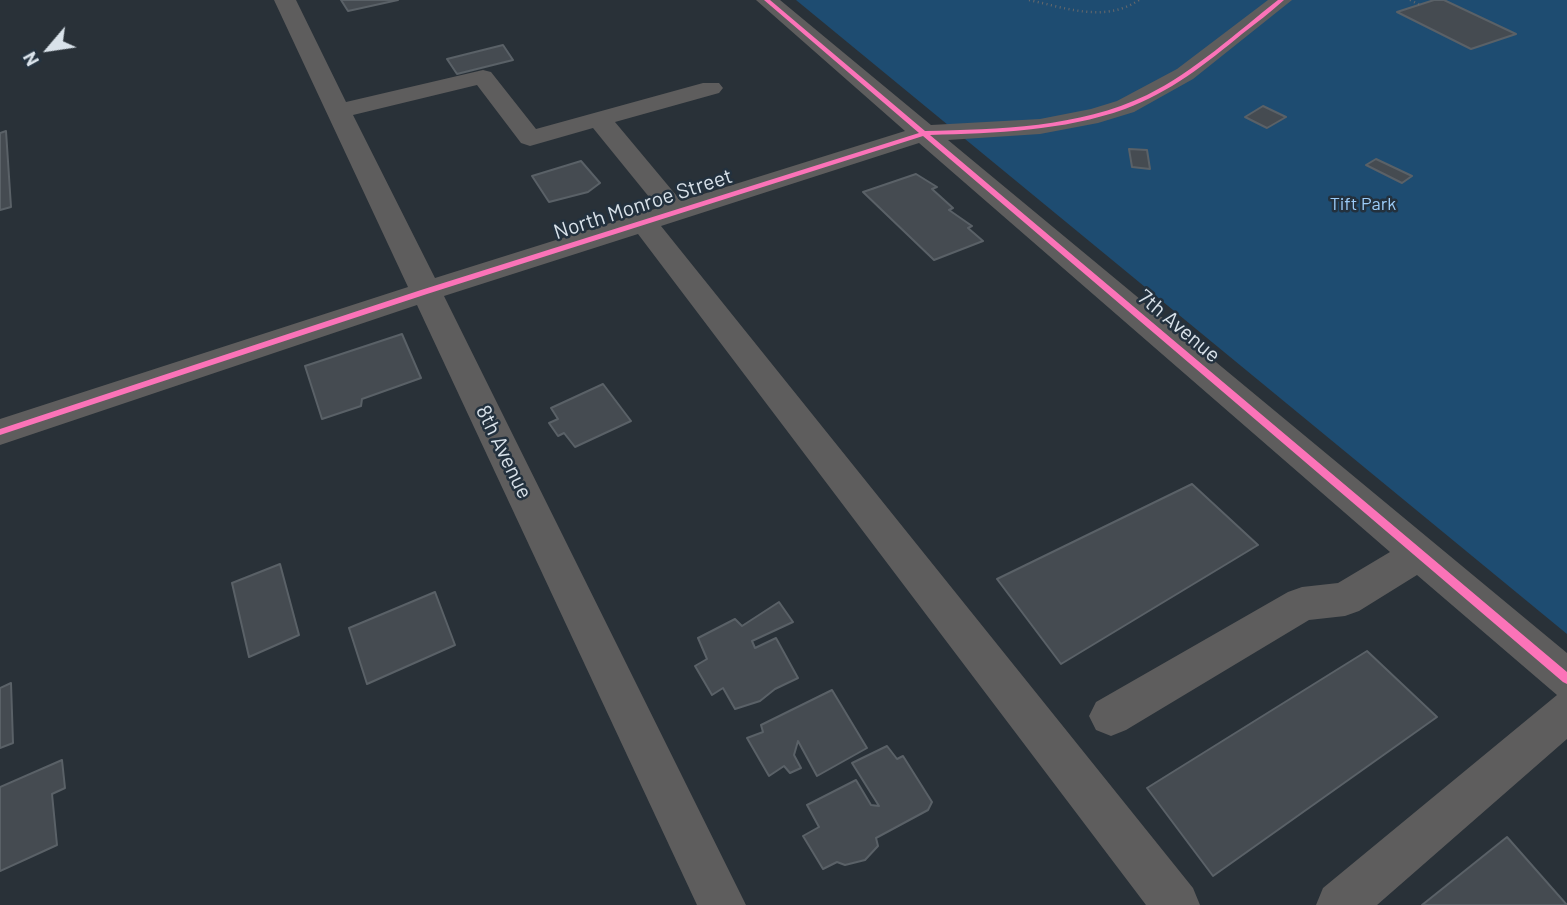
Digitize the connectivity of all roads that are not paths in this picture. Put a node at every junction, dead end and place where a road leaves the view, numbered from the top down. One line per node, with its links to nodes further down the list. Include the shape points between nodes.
1 (285, 0): 5 (street, 8th Avenue)
2 (767, 0): 7 (street, 7th Avenue)
3 (1281, 0): 7 (street, North Monroe Street, via 1182,77 1131,104 1051,124)
4 (711, 88): 6 (street)
5 (339, 111): 6 (street, via 483,77 530,138); 9 (street, 8th Avenue)
6 (599, 119): 8 (street)
7 (924, 133): 8 (street, North Monroe Street); 11 (street, 7th Avenue)
8 (660, 218): 9 (street, North Monroe Street); 16 (street)
9 (425, 292): 10 (street, North Monroe Street); 15 (street, 8th Avenue)
10 (0, 432)
11 (1420, 554): 12 (street, 7th Avenue); 14 (street, via 1345,598 1302,604)
12 (1567, 679)
13 (1567, 711): 17 (street)
14 (1111, 716)
15 (722, 905)
16 (1176, 905)
17 (1340, 905)

